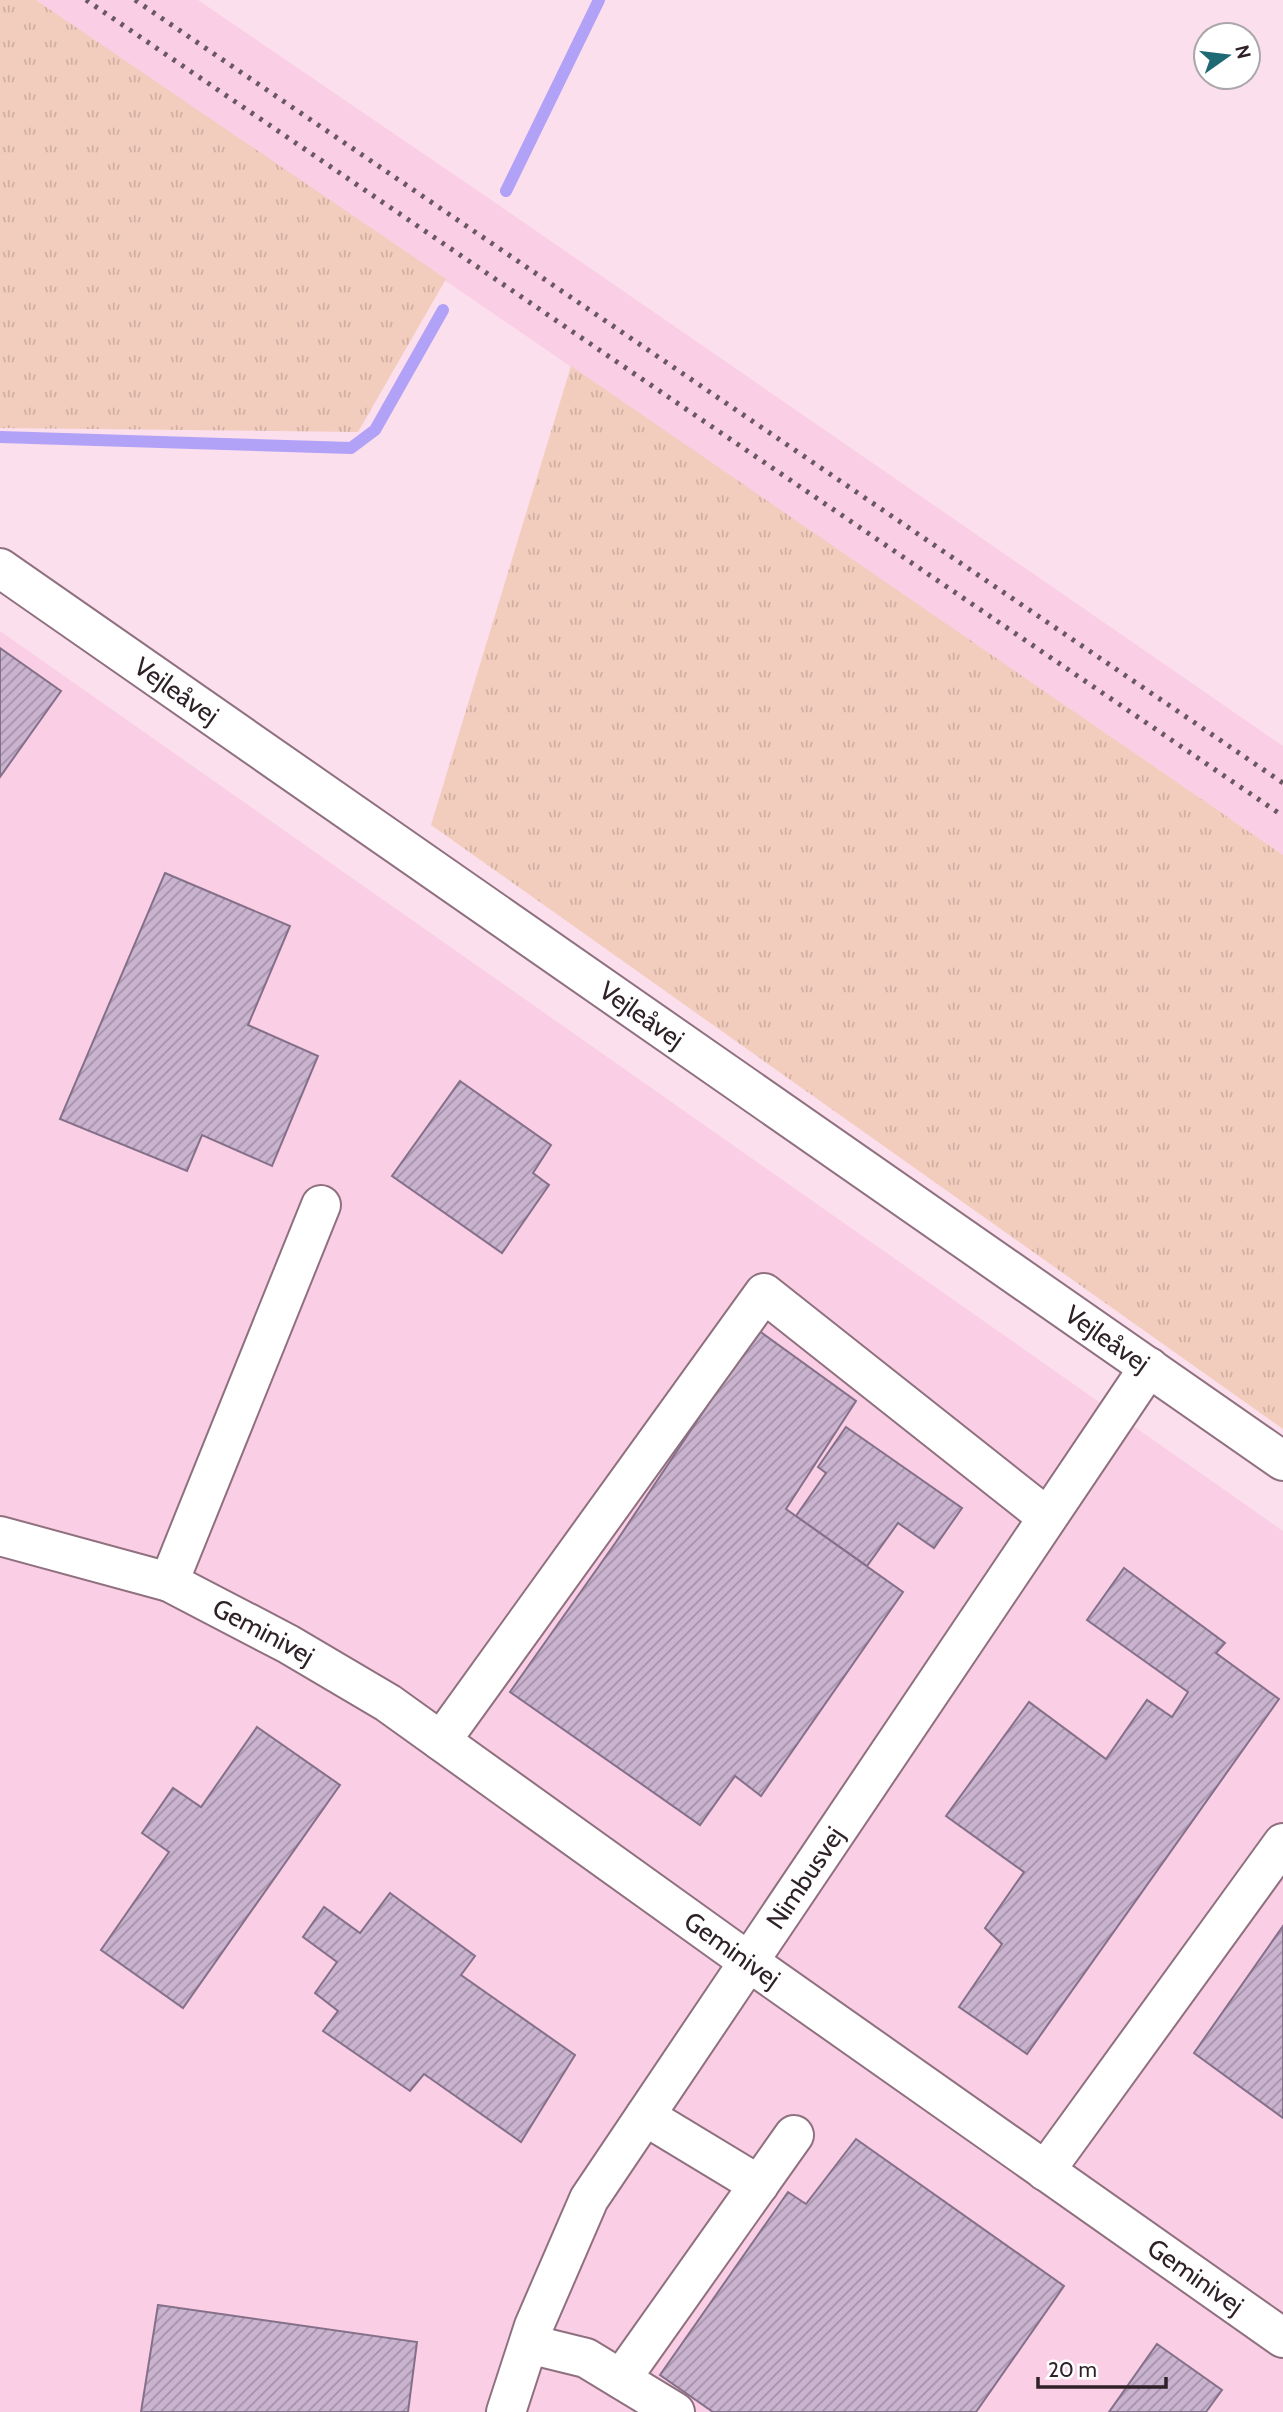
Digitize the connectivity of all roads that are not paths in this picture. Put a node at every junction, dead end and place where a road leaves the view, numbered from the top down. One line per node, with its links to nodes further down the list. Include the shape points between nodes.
1 (0, 568): 3 (street, Vejleåvej)
2 (321, 1205): 7 (street)
3 (1149, 1367): 4 (street, Vejleåvej); 5 (street, Nimbusvej)
4 (1283, 1461)
5 (1047, 1517): 8 (street, via 764,1293); 10 (street, Nimbusvej)
6 (0, 1536): 7 (street, Geminivej)
7 (169, 1582): 8 (street, Geminivej, via 299,1650)
8 (441, 1741): 10 (street, Geminivej)
9 (1283, 1843): 13 (street)
10 (749, 1962): 11 (street, Nimbusvej); 13 (street, Geminivej)
11 (645, 2116): 14 (street); 16 (street, Nimbusvej, via 589,2199)
12 (794, 2135): 14 (street)
13 (1045, 2171): 15 (street, Geminivej)
14 (759, 2185): 17 (street)
15 (1283, 2338)
16 (529, 2344): 17 (street, via 586,2358); 18 (street, Nimbusvej)
17 (621, 2379): 19 (street)
18 (506, 2412)
19 (675, 2412)

